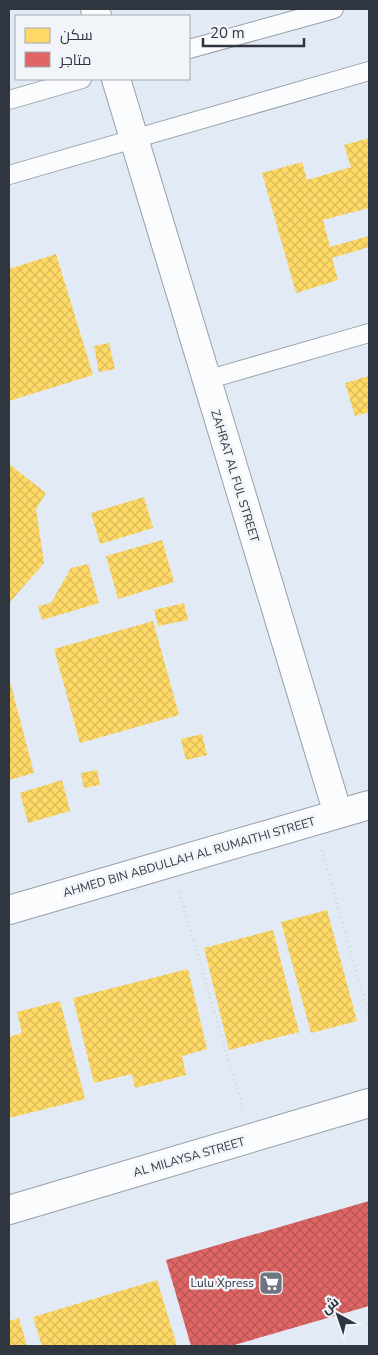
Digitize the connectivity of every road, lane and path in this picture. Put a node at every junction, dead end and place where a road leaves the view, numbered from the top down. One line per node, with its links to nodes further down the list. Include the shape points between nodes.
1 (334, 9): 2 (lane)
2 (190, 49)
3 (369, 70): 7 (lane)
4 (79, 80): 6 (lane)
5 (116, 80): 7 (street, ZAHRAT AL FUL STREET)
6 (9, 100)
7 (133, 138): 8 (lane); 10 (street, ZAHRAT AL FUL STREET)
8 (9, 175)
9 (369, 333): 10 (lane)
10 (206, 380): 12 (street, ZAHRAT AL FUL STREET)
11 (369, 805): 12 (street, AHMED BIN ABDULLAH AL RUMAITHI STREET)
12 (326, 817): 13 (street, AHMED BIN ABDULLAH AL RUMAITHI STREET); 15 (path)
13 (170, 863): 14 (street, AHMED BIN ABDULLAH AL RUMAITHI STREET); 17 (path)
14 (9, 910)
15 (369, 1018)
16 (369, 1103): 17 (street, AL MILAYSA STREET)
17 (252, 1139): 18 (street, AL MILAYSA STREET)
18 (9, 1210)

